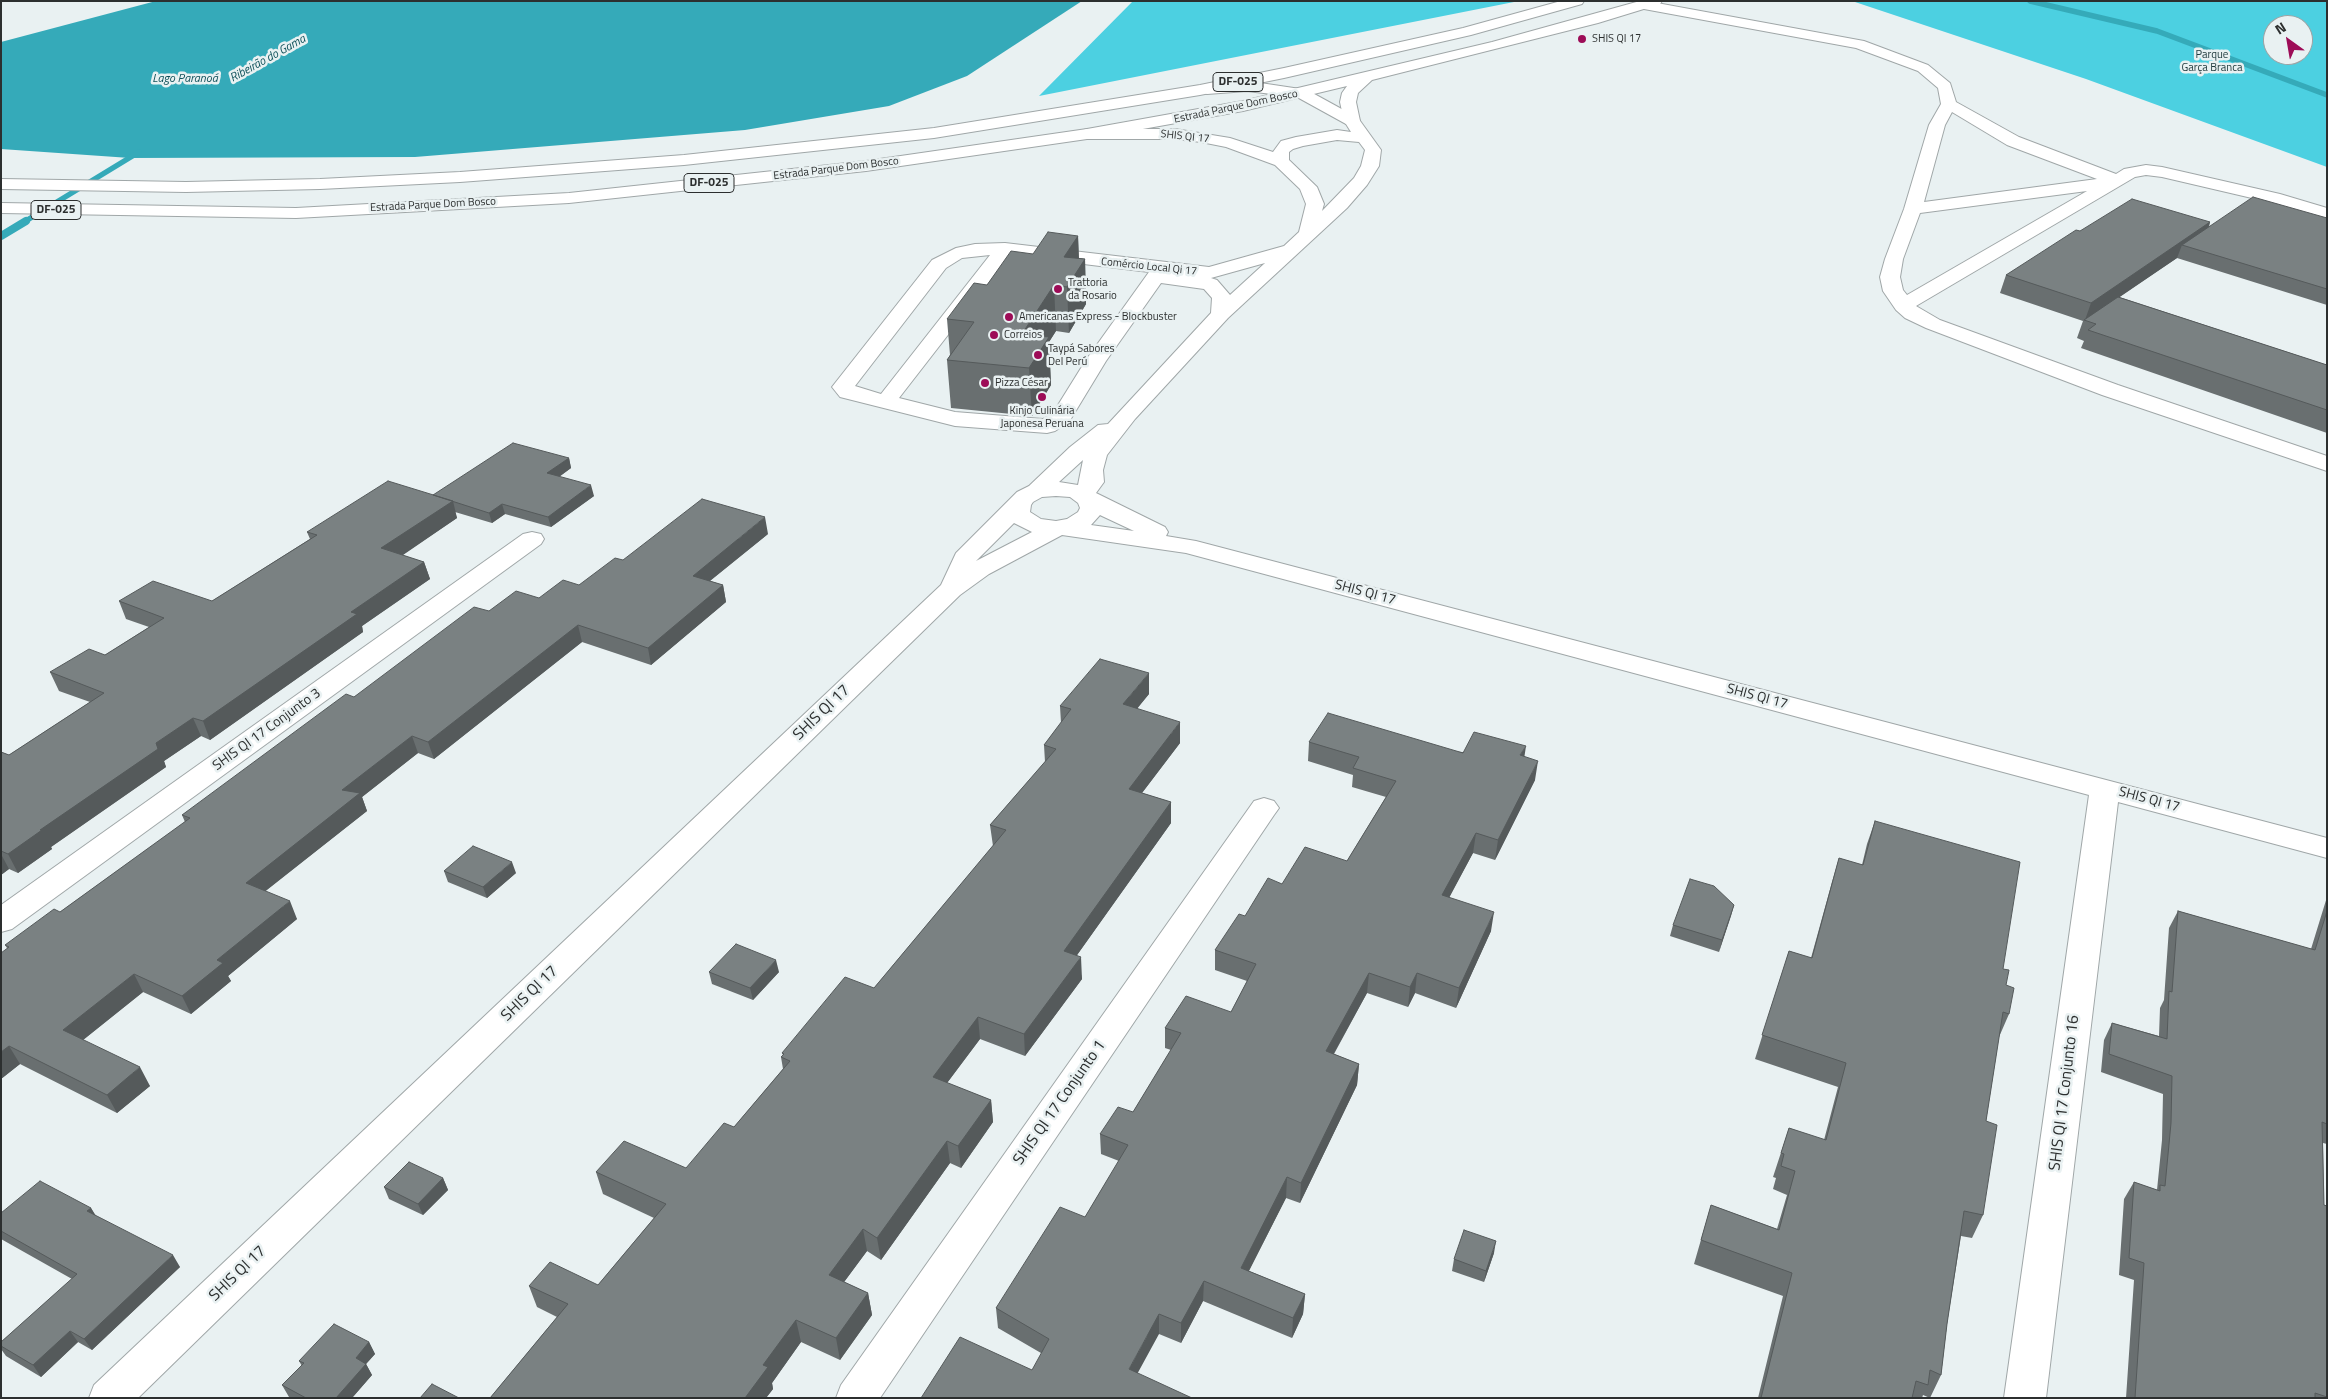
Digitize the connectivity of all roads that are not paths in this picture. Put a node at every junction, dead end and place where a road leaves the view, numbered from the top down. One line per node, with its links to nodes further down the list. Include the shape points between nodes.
1 (1577, 1): 3 (street, Estrada Parque Dom Bosco / DF-025)
2 (1650, 3): 5 (street, Estrada Parque Dom Bosco / DF-025); 10 (street, via 1859,44 1922,68 1944,86)
3 (1504, 22): 4 (street, Estrada Parque Dom Bosco / DF-025); 5 (street, via 1498,26 1506,33)
4 (1466, 32): 6 (street, via 1498,38 1500,40); 8 (street, Estrada Parque Dom Bosco / DF-025)
5 (1538, 35): 6 (street, Estrada Parque Dom Bosco / DF-025)
6 (1494, 46): 7 (street, Estrada Parque Dom Bosco / DF-025)
7 (1366, 78): 9 (street, Estrada Parque Dom Bosco / DF-025); 11 (street, via 1350,94 1348,102)
8 (1200, 90): 9 (street, SHIS QI 17, via 1247,86); 12 (street, Estrada Parque Dom Bosco / DF-025)
9 (1301, 93): 11 (street, SHIS QI 17); 13 (street, Estrada Parque Dom Bosco / DF-025)
10 (1949, 104): 17 (street, via 2012,141); 20 (street, via 1936,125)
11 (1352, 121): 14 (street, SHIS QI 17)
12 (934, 133): 16 (street, via 838,150 825,158 838,164); 18 (street, Estrada Parque Dom Bosco / DF-025, via 684,160 460,177 320,184)
13 (1087, 134): 15 (street, SHIS QI 17, via 1201,137 1230,142); 16 (street, Estrada Parque Dom Bosco / DF-025)
14 (1366, 138): 15 (street, via 1337,135 1302,141 1281,151); 22 (street, SHIS QI 17, via 1373,150 1370,166 1342,204)
15 (1281, 161): 22 (street, SHIS QI 17, via 1308,187 1315,204)
16 (866, 166): 19 (street, Estrada Parque Dom Bosco / DF-025, via 569,198 296,212)
17 (2114, 181): 20 (street); 21 (street, via 2130,172 2162,172); 28 (street)
18 (1, 184)
19 (1, 208)
20 (1913, 209): 28 (street, via 1890,277 1893,291)
21 (2327, 214)
22 (1308, 235): 23 (street, SHIS QI 17)
23 (1291, 250): 26 (street, Comércio Local Qi 17); 27 (street, SHIS QI 17)
24 (1001, 254): 25 (street, Comércio Local Qi 17); 26 (street, Comércio Local Qi 17, via 1182,272); 30 (street); 30 (street, Comércio Local Qi 17, via 975,250 956,254 939,264 842,385 848,392)
25 (1156, 276): 26 (street, Comércio Local Qi 17); 30 (street, Comércio Local Qi 17, via 1054,423 1038,427 955,419)
26 (1210, 278): 27 (street, via 1232,289); 29 (street, Comércio Local Qi 17, via 1222,297)
27 (1251, 287): 29 (street, SHIS QI 17)
28 (1903, 306): 32 (street, via 1919,317 2110,390)
29 (1221, 314): 31 (street, SHIS QI 17)
30 (887, 400)
31 (1127, 414): 33 (street, SHIS QI 17, via 1096,454); 34 (street, SHIS QI 17, via 1078,452)
32 (2327, 464)
33 (1086, 497): 34 (street, via 1056,488); 35 (street, via 1092,508 1087,517); 37 (street, SHIS QI 17)
34 (1028, 498): 35 (street, via 1018,510 1026,522); 38 (street, SHIS QI 17, via 965,558)
35 (1058, 528): 37 (street, SHIS QI 17); 38 (street, SHIS QI 17, via 980,569)
36 (532, 539): 42 (street, SHIS QI 17 Conjunto 3)
37 (1187, 546): 39 (street, SHIS QI 17)
38 (950, 590): 43 (street, SHIS QI 17)
39 (2105, 788): 41 (street, SHIS QI 17); 45 (street, SHIS QI 17 Conjunto 16)
40 (1264, 808): 44 (street, SHIS QI 17 Conjunto 1)
41 (2327, 848)
42 (1, 921)
43 (109, 1398)
44 (856, 1398)
45 (2025, 1398)

